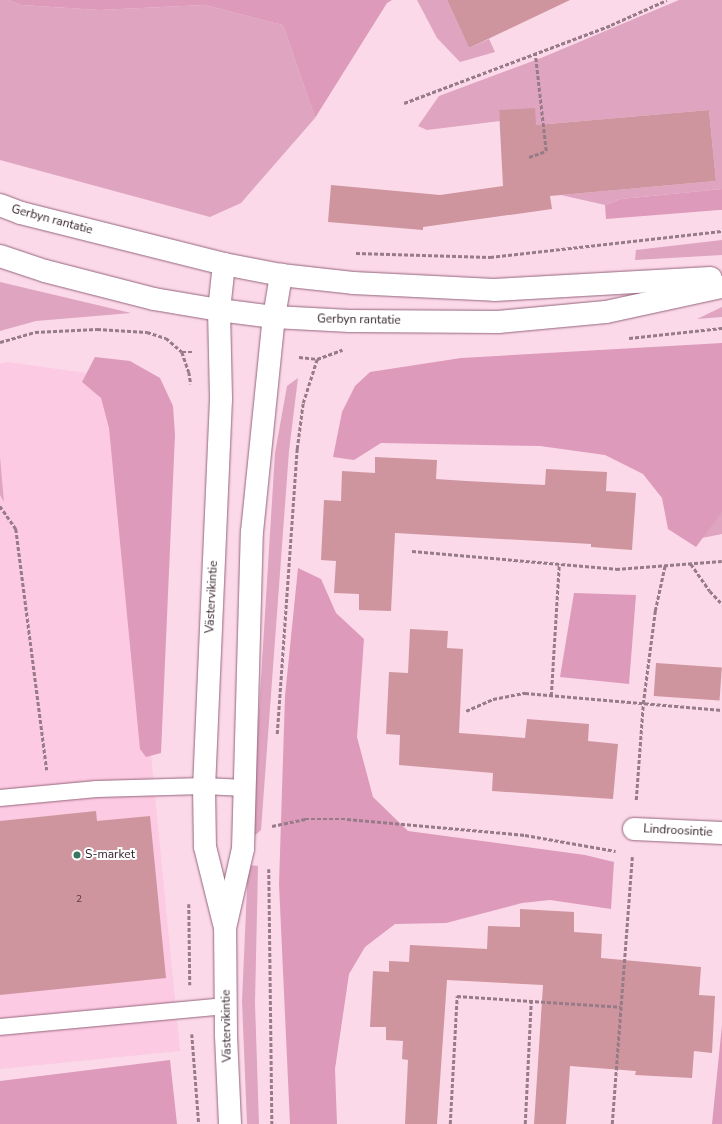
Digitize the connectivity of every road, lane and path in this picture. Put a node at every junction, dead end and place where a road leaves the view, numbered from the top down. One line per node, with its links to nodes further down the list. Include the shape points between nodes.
1 (667, 0): 2 (path, via 611,25)
2 (535, 53): 3 (path); 4 (path, via 546,151)
3 (404, 103)
4 (529, 157)
5 (0, 205): 9 (main road, Gerbyn rantatie, via 21,213)
6 (722, 231): 7 (path, via 490,257)
7 (355, 253)
8 (0, 256): 13 (main road, Gerbyn rantatie, via 45,271 147,297)
9 (224, 264): 10 (main road, Gerbyn rantatie); 13 (main road, Västervikintie)
10 (281, 275): 11 (main road, Gerbyn rantatie, via 370,285 494,290); 14 (main road, Västervikintie)
11 (722, 277)
12 (722, 286): 14 (main road, Gerbyn rantatie, via 606,312 498,322 350,321)
13 (219, 310): 14 (main road, Gerbyn rantatie); 28 (main road, Västervikintie, via 221,399)
14 (274, 317): 29 (main road, Västervikintie, via 252,532)
15 (147, 332): 16 (path, via 97,329 35,332)
16 (0, 342)
17 (317, 359): 27 (path, via 303,403 297,449)
18 (0, 506): 30 (path, via 16,529)
19 (412, 551): 21 (path)
20 (722, 561): 22 (path)
21 (559, 564): 22 (path, via 616,569); 24 (path)
22 (691, 564): 23 (path)
23 (722, 604)
24 (551, 696): 25 (path); 26 (path, via 526,693 494,699)
25 (722, 710)
26 (466, 711)
27 (276, 740)
28 (204, 786): 29 (lane); 30 (lane); 37 (main road, Västervikintie, via 205,847)
29 (245, 788): 37 (main road, Västervikintie, via 243,849)
30 (49, 793): 31 (lane)
31 (0, 798)
32 (270, 819): 35 (path, via 270,826 305,819 347,819 525,834)
33 (634, 829): 34 (main road, Lindroosintie)
34 (722, 833)
35 (617, 851)
36 (269, 867): 43 (path)
37 (225, 928): 39 (main road, Västervikintie)
38 (531, 1001): 40 (path); 44 (path, via 457,996); 45 (path)
39 (226, 1006): 41 (lane); 42 (main road, Västervikintie)
40 (621, 1007)
41 (0, 1027)
42 (230, 1124)
43 (272, 1124)
44 (450, 1124)
45 (525, 1124)

